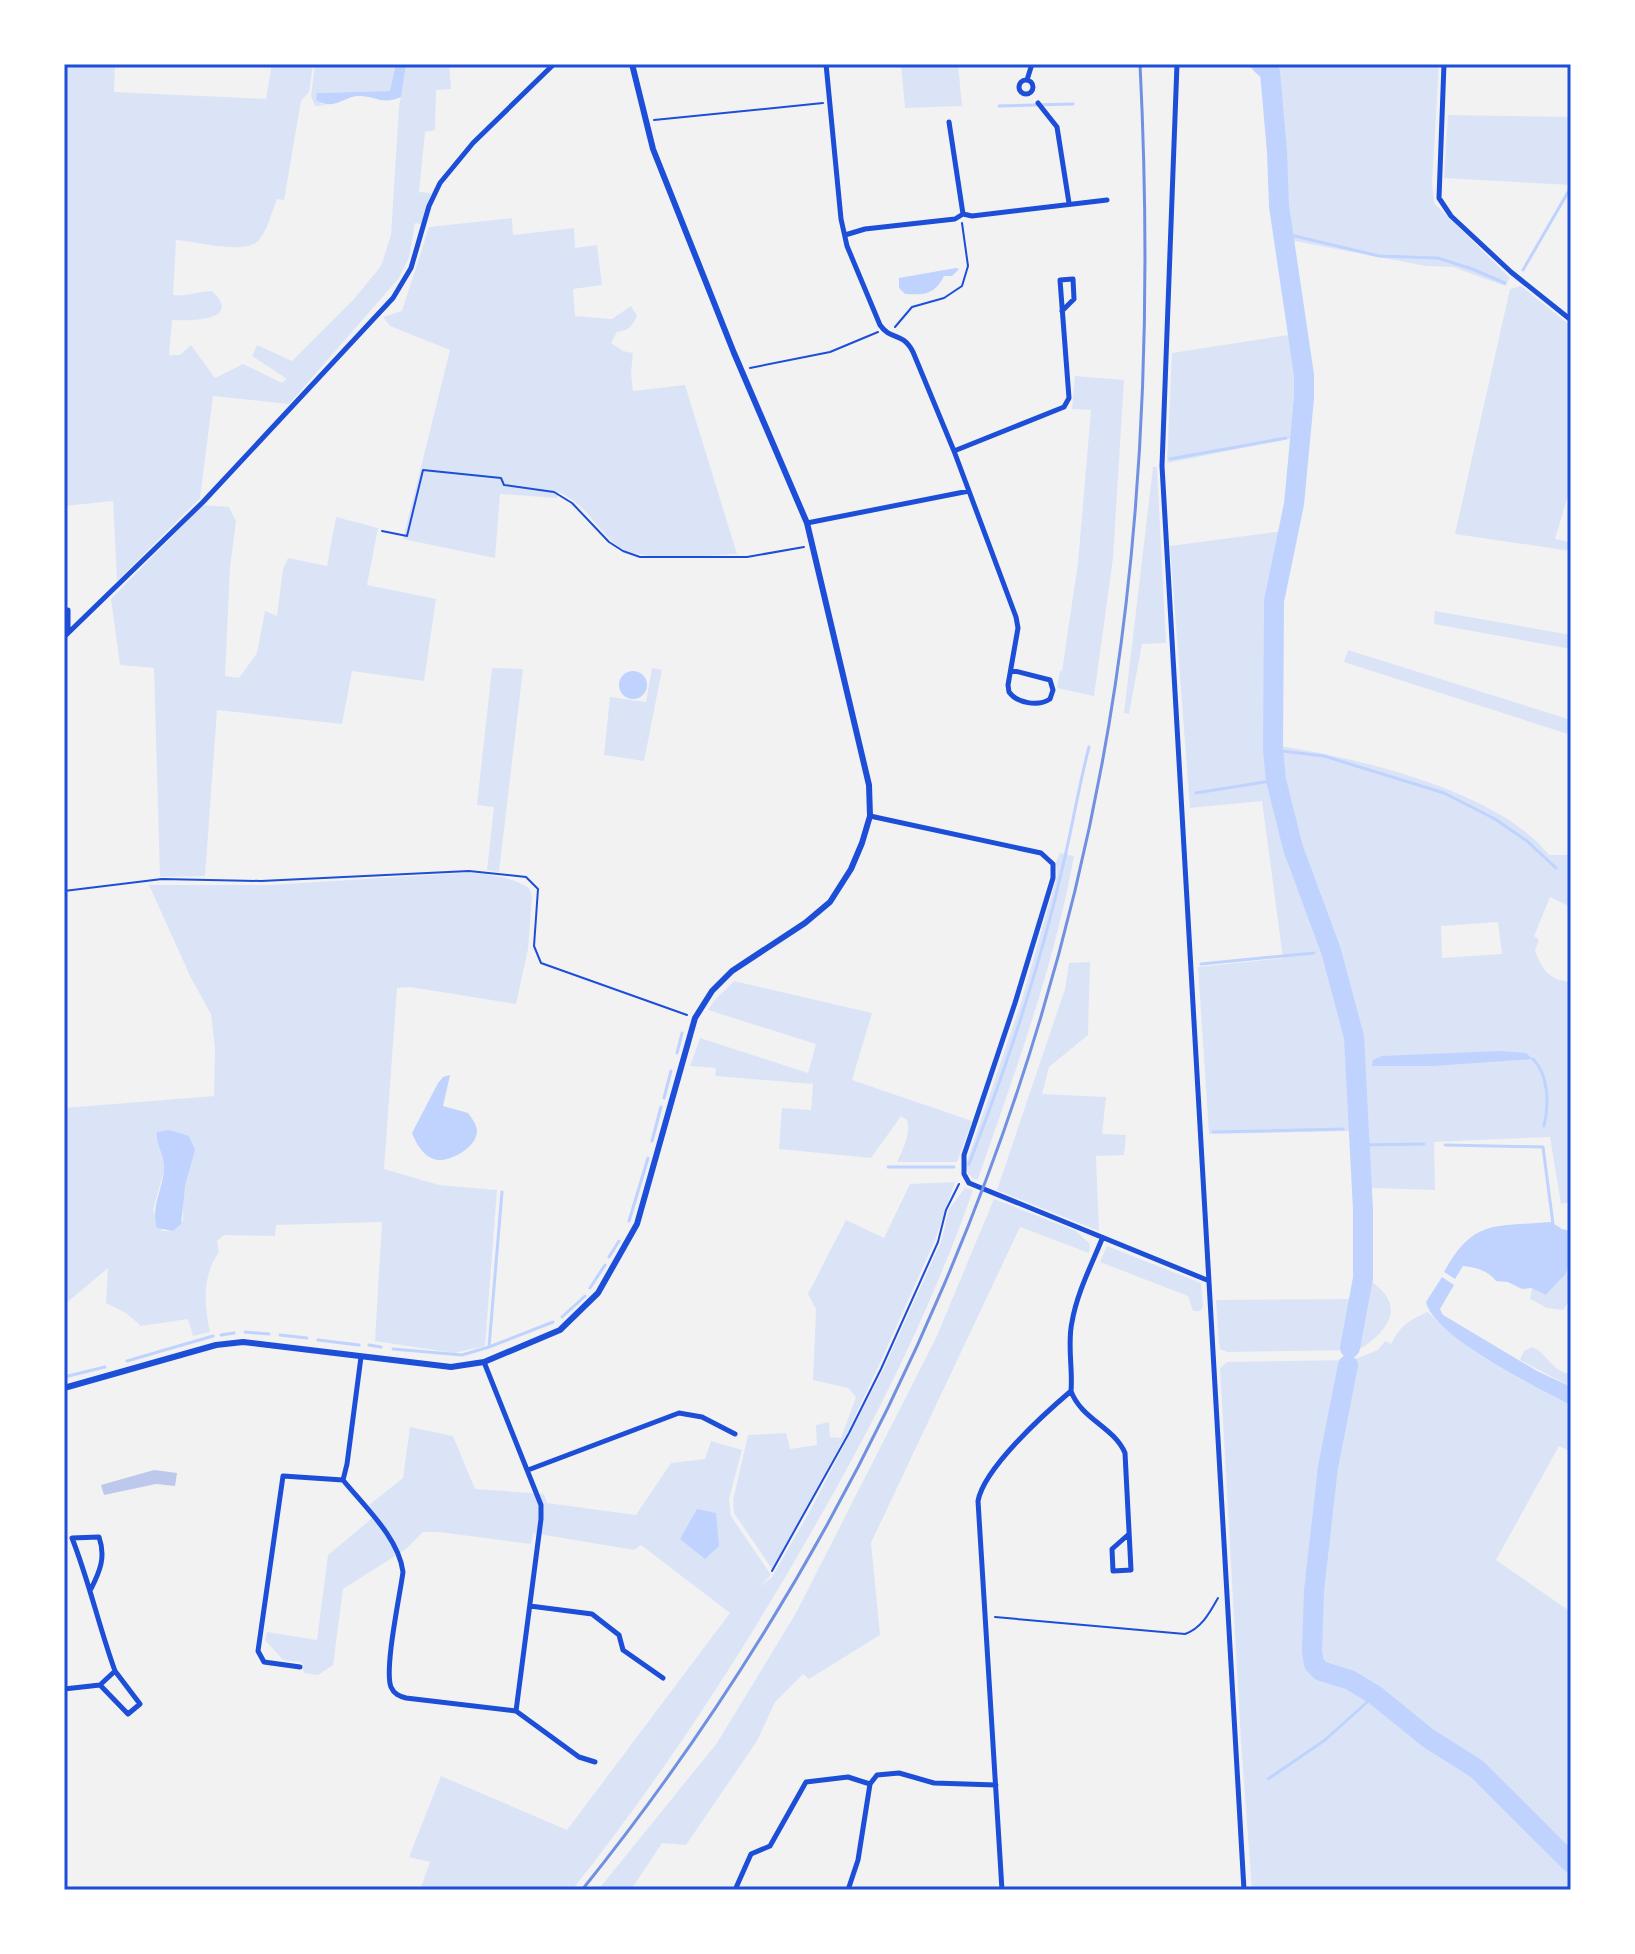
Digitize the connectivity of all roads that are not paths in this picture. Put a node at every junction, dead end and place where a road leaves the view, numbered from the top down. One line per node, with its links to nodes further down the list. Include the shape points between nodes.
1 (554, 64): 20 (street, via 440,183 413,262 393,298 203,502)
2 (632, 64): 18 (street, via 653,149)
3 (826, 64): 13 (street)
4 (1032, 64): 7 (street)
5 (1177, 64): 24 (street, via 1162,466)
6 (1444, 64): 15 (street, via 1439,198 1511,272)
7 (1027, 80)
8 (1040, 105): 11 (street, via 1057,127)
9 (949, 122): 12 (street)
10 (1107, 200): 11 (street)
11 (1069, 203): 12 (street)
12 (963, 214): 13 (street)
13 (845, 235): 16 (street, via 884,330 906,340)
14 (1062, 311): 14 (street, via 1074,299 1073,279 1060,280); 16 (street, via 1069,398 1064,407)
15 (1571, 320)
16 (954, 451): 17 (street)
17 (969, 491): 18 (street); 21 (street, via 1016,617)
18 (807, 523): 22 (street, via 862,750)
19 (68, 610): 20 (street)
20 (66, 635)
21 (1011, 670): 21 (street, via 1008,685 1013,697 1037,703 1050,699 1050,680)
22 (870, 816): 23 (street, via 1041,853 1053,864 1015,1003 964,1155 964,1174 969,1183); 26 (street, via 851,869 830,902 732,971 695,1018 637,1224 598,1293 560,1330)
23 (1102, 1239): 24 (street); 28 (street, via 1071,1325)
24 (1207, 1280): 47 (street)
25 (361, 1357): 26 (street, via 451,1367); 27 (street, via 230,1343); 31 (street)
26 (484, 1362): 30 (street)
27 (64, 1388)
28 (1071, 1391): 32 (street, via 1080,1409 1125,1453); 43 (street, via 1042,1416 980,1489)
29 (735, 1434): 30 (street, via 702,1417 679,1413)
30 (528, 1470): 34 (street, via 541,1505)
31 (343, 1480): 35 (street, via 283,1476 258,1651 264,1662); 40 (street, via 402,1562 390,1667 396,1694)
32 (1129, 1534): 32 (street, via 1112,1549 1113,1571 1131,1570)
33 (91, 1589): 33 (street, via 104,1552 99,1537 72,1538); 36 (street)
34 (530, 1606): 37 (street, via 592,1614 619,1635 623,1650); 40 (street)
35 (300, 1667)
36 (115, 1671): 38 (street); 38 (street, via 140,1704 128,1714)
37 (663, 1678)
38 (100, 1685): 39 (street)
39 (64, 1689)
40 (516, 1711): 41 (street, via 579,1757)
41 (595, 1762)
42 (870, 1784): 43 (street, via 877,1775 891,1772 934,1783); 44 (street, via 848,1777 806,1782 770,1846 751,1854); 45 (street)
43 (996, 1785): 46 (street)
44 (735, 1890)
45 (848, 1890)
46 (1002, 1890)
47 (1244, 1890)

